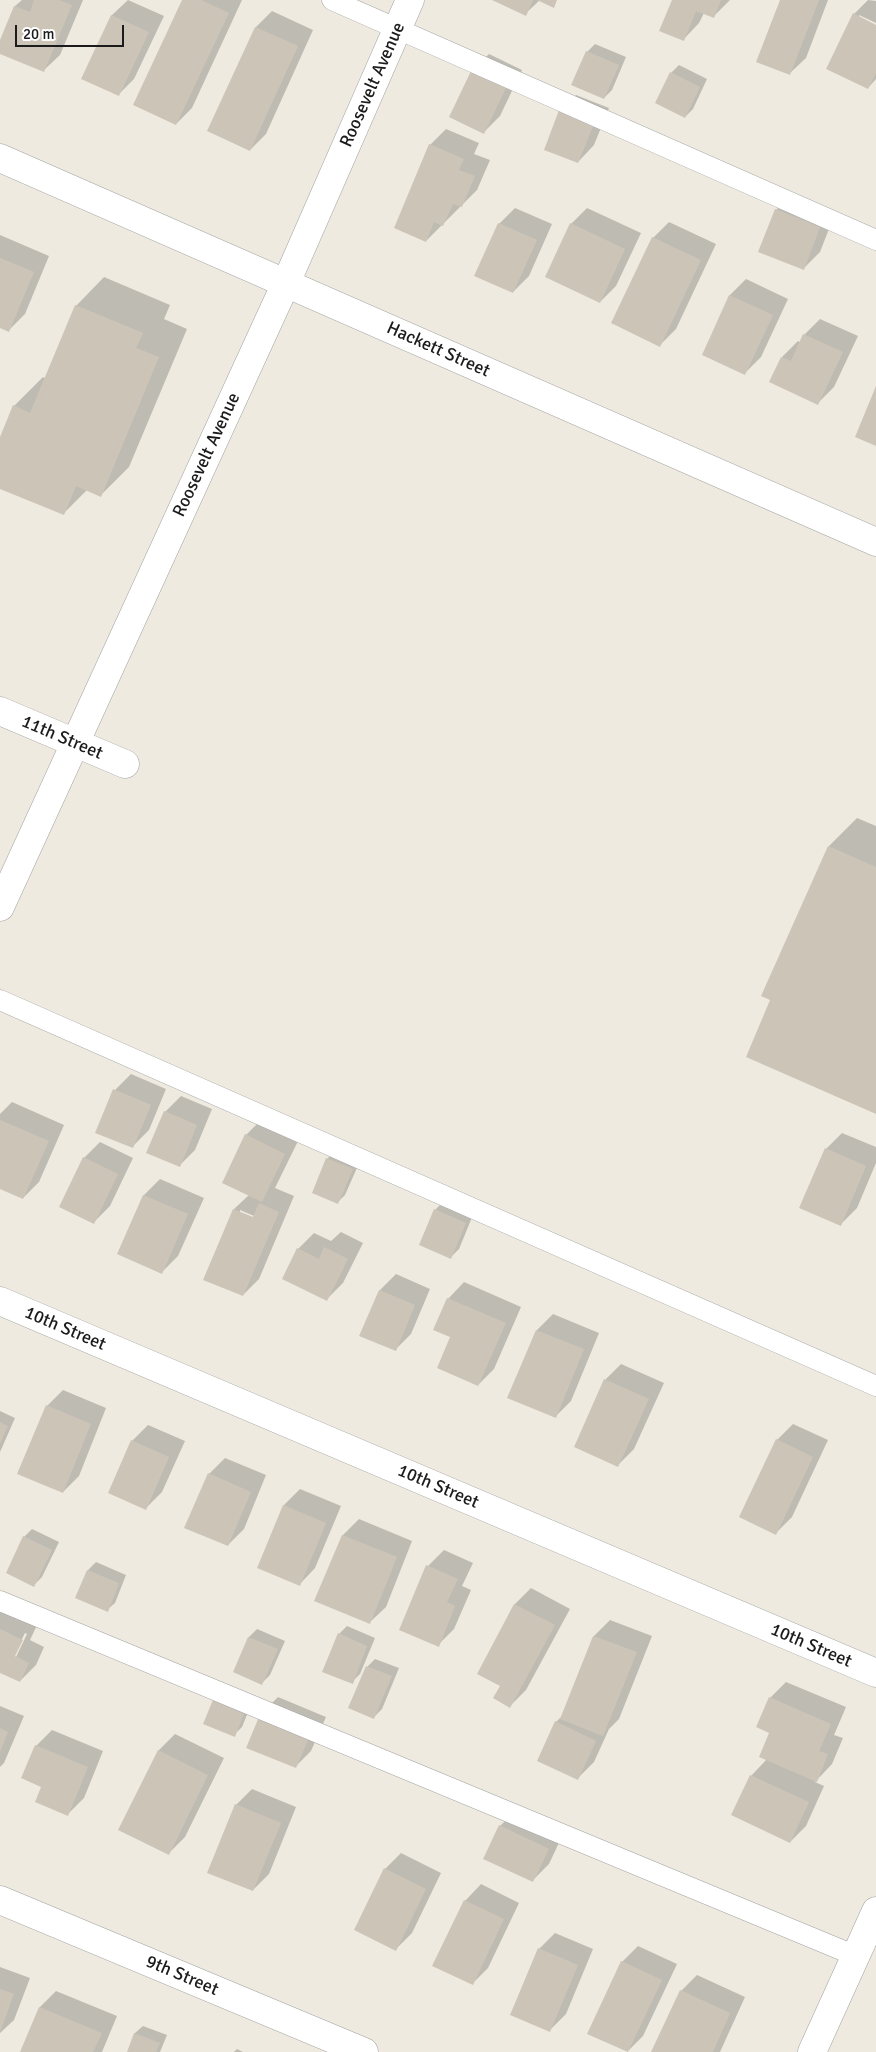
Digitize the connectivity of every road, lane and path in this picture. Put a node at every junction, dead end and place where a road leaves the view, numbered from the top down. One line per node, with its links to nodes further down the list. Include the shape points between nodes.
1 (332, 0): 3 (lane)
2 (410, 0): 3 (street, Roosevelt Avenue)
3 (397, 29): 5 (lane); 6 (street, Roosevelt Avenue)
4 (0, 158): 6 (street, Hackett Street)
5 (876, 240)
6 (286, 283): 7 (street, Hackett Street); 9 (street, Roosevelt Avenue)
7 (876, 542)
8 (0, 711): 9 (street, 11th Street)
9 (74, 744): 10 (street, 11th Street); 11 (street, Roosevelt Avenue)
10 (125, 764)
11 (0, 907)
12 (0, 1000): 14 (lane)
13 (0, 1301): 16 (street, 10th Street)
14 (876, 1386)
15 (0, 1600): 19 (lane)
16 (876, 1673)
17 (0, 1900): 20 (street, 9th Street)
18 (876, 1911): 19 (street)
19 (856, 1956): 21 (street)
20 (364, 2052)
21 (812, 2052)

